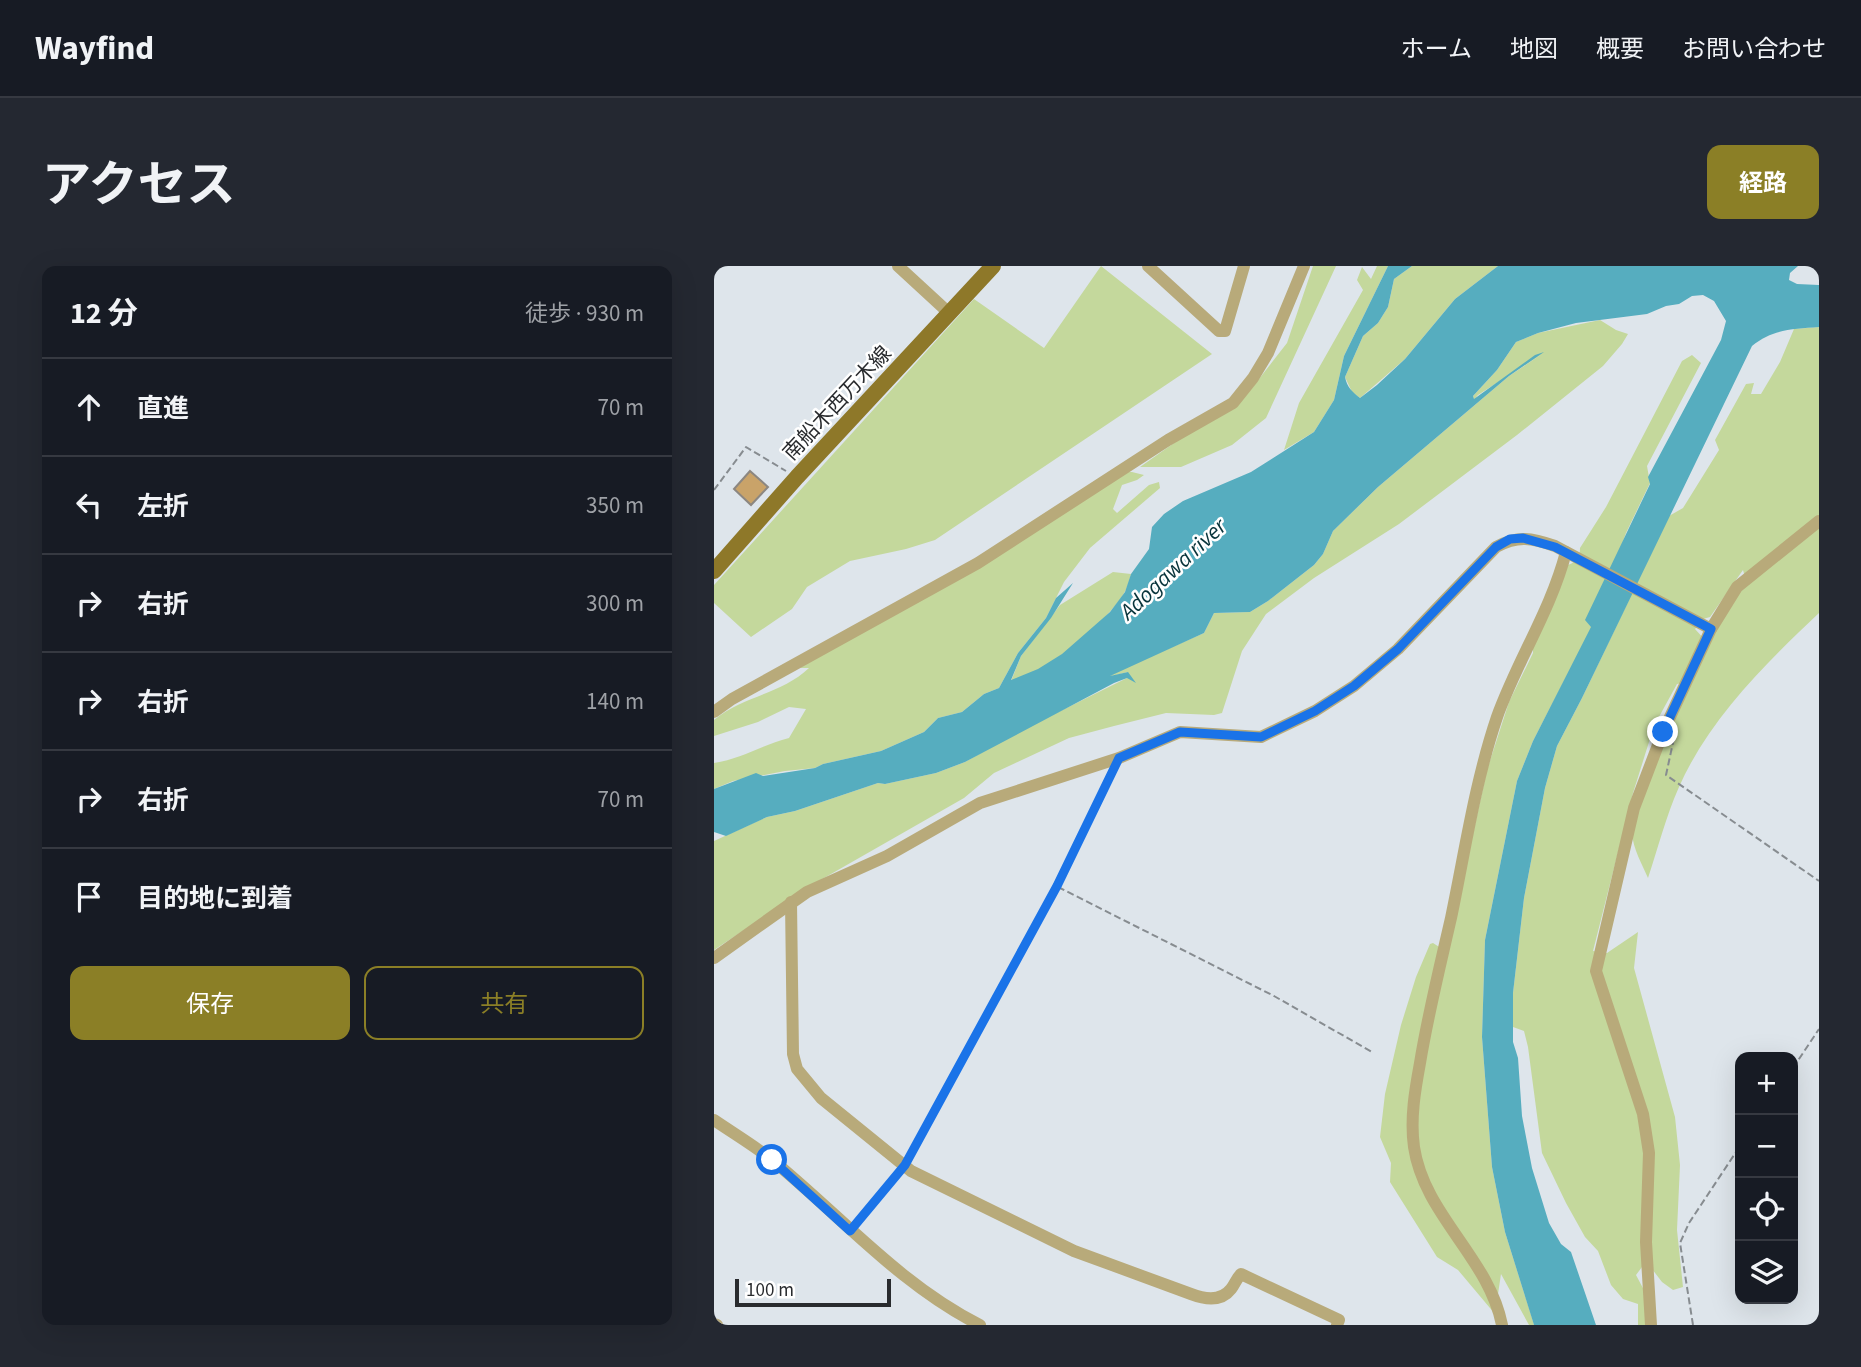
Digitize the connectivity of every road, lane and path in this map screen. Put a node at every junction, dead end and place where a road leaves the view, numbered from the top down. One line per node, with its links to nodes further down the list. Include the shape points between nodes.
1 (898, 266): 6 (street)
2 (993, 266): 6 (main road, 南船木西万木線)
3 (1148, 266): 5 (street, via 1219,331 1225,331)
4 (1304, 266): 13 (street, via 1268,354 1233,403 978,563)
5 (1239, 269)
6 (949, 313): 7 (main road, 南船木西万木線)
7 (797, 477): 8 (path, via 746,447); 11 (main road, 南船木西万木線)
8 (714, 490)
9 (1819, 521): 12 (street, via 1737,587)
10 (1566, 552): 12 (street); 15 (street, via 1523,538 1496,547 1398,649 1354,686 1261,737 1180,732); 30 (street, via 1485,755 1413,1103 1414,1146 1429,1195 1491,1291)
11 (714, 571)
12 (1706, 626): 31 (street, via 1634,808 1596,971 1643,1114 1649,1153 1646,1242)
13 (714, 712)
14 (1674, 738): 16 (path, via 1666,775)
15 (1119, 758): 17 (path); 18 (street, via 980,803 887,856)
16 (1819, 881)
17 (1057, 886): 21 (path, via 1274,996); 25 (path)
18 (791, 902): 19 (street); 29 (street, via 797,1069 821,1098 911,1171 1074,1251 1165,1285 1215,1298 1228,1293 1241,1274 1339,1320)
19 (714, 958)
20 (1819, 1029): 22 (path)
21 (1372, 1052)
22 (1798, 1060)
23 (714, 1120): 27 (street, via 772,1160)
24 (1735, 1154): 32 (path, via 1680,1243)
25 (905, 1165)
26 (898, 1174): 27 (path)
27 (850, 1231): 28 (street, via 942,1303)
28 (980, 1325)
29 (1337, 1325)
30 (1502, 1325)
31 (1651, 1325)
32 (1693, 1325)

